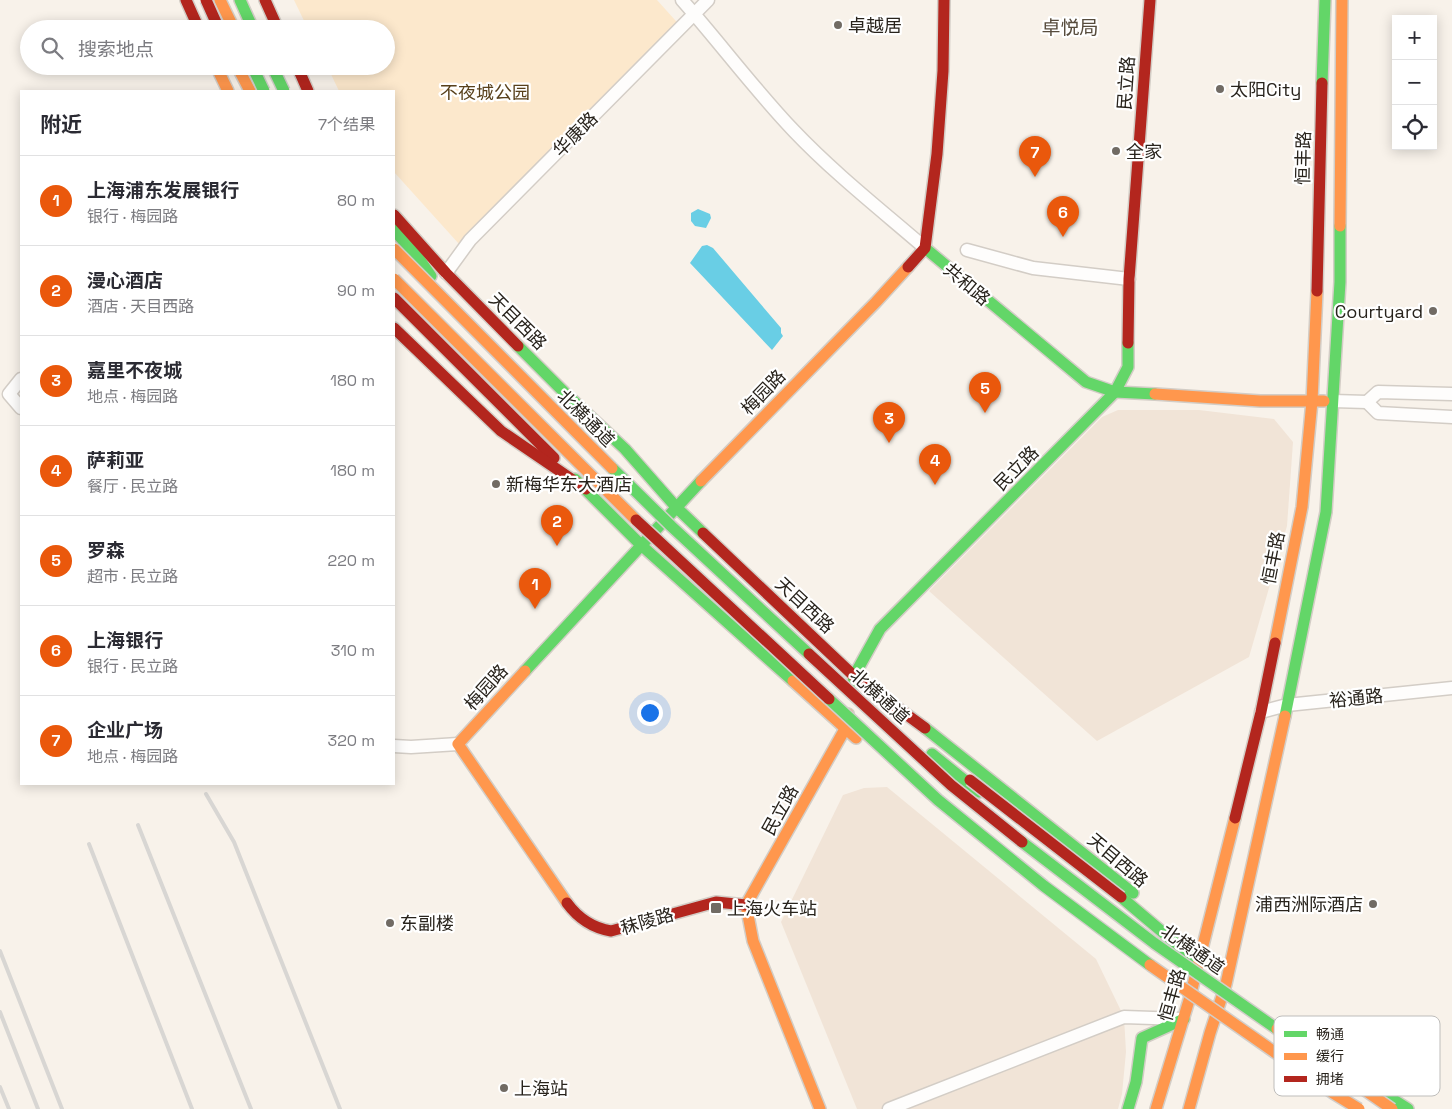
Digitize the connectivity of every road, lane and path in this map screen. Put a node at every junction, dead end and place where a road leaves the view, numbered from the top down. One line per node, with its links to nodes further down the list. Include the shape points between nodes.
1 (186, 0): 14 (main road)
2 (206, 0): 15 (main road, bridge)
3 (220, 0): 16 (main road)
4 (240, 0): 17 (main road)
5 (256, 0): 18 (main road)
6 (265, 0): 19 (main road)
7 (682, 0): 13 (street, 共和路)
8 (708, 0): 13 (street, 华康路)
9 (944, 0): 38 (main road, via 937,154)
10 (1150, 0): 42 (main road, 民立路)
11 (1325, 0): 50 (main road, 恒丰路)
12 (1342, 0): 51 (main road, 恒丰路, via 1340,282)
13 (694, 14): 38 (street, 共和路, via 794,131); 41 (street, 华康路, via 470,240)
14 (195, 20)
15 (214, 20)
16 (230, 20)
17 (249, 20)
18 (264, 20)
19 (274, 20)
20 (220, 75): 28 (main road)
21 (239, 75): 29 (main road)
22 (240, 75): 30 (main road)
23 (256, 75): 31 (main road, bridge)
24 (276, 75): 33 (main road, bridge)
25 (279, 75): 32 (street)
26 (291, 75): 34 (main road)
27 (301, 75): 35 (main road)
28 (228, 90)
29 (245, 90)
30 (249, 90)
31 (264, 90)
32 (265, 90)
33 (284, 90)
34 (298, 90)
35 (308, 90)
36 (395, 216): 41 (main road, 天目西路)
37 (395, 231): 45 (main road, bridge)
38 (925, 248): 48 (main road, 共和路, via 1086,382); 56 (main road, 梅园路)
39 (395, 250): 45 (main road, 北横通道, bridge)
40 (967, 250): 42 (street, via 1033,268)
41 (446, 273): 56 (main road, 天目西路, via 625,450)
42 (1129, 279): 48 (main road, 民立路, via 1128,367)
43 (395, 280): 74 (main road, bridge, via 657,541 938,800 1142,960)
44 (395, 299): 55 (main road)
45 (462, 319): 58 (main road, 北横通道, bridge, via 671,526)
46 (395, 329): 55 (main road, via 501,431)
47 (20, 380): 53 (street, via 9,394)
48 (1115, 392): 50 (main road, 共和路); 59 (main road, 民立路, via 880,629)
49 (1452, 394): 52 (street, via 1378,392)
50 (1312, 401): 51 (main road, 共和路); 62 (main road, 恒丰路, via 1302,507)
51 (1333, 401): 52 (street); 61 (main road, 恒丰路, via 1326,512)
52 (1367, 402): 54 (street, via 1378,413)
53 (20, 407)
54 (1452, 417)
55 (586, 490): 57 (main road)
56 (676, 507): 57 (main road, 梅园路); 59 (main road, 天目西路)
57 (641, 545): 63 (main road); 64 (main road, 梅园路)
58 (788, 635): 67 (main road, bridge, via 1121,897); 73 (main road, 北横通道, bridge, via 951,785 1154,943)
59 (854, 676): 63 (main road, 民立路); 67 (main road, 天目西路, via 1129,889); 67 (main road, via 875,708 1118,904)
60 (1452, 688): 61 (street, 裕通路)
61 (1287, 705): 62 (street, 裕通路); 68 (main road, 恒丰路)
62 (1260, 712): 67 (main road, 恒丰路)
63 (845, 730): 66 (main road, 民立路); 69 (main road)
64 (458, 744): 65 (street); 66 (main road, 秣陵路, via 574,911 599,930 611,932 716,902)
65 (395, 746)
66 (746, 905): 80 (main road, via 753,941)
67 (1199, 963): 68 (main road, 天目西路); 69 (main road, 恒丰路)
68 (1226, 984): 70 (main road, 恒丰路); 72 (main road, 天目西路)
69 (1190, 997): 70 (main road); 71 (main road, 恒丰路)
70 (1215, 1017): 75 (main road); 84 (main road, 恒丰路)
71 (1184, 1019): 81 (street, via 1124,1018); 82 (main road, via 1142,1038 1136,1082); 83 (main road, 恒丰路)
72 (1274, 1020)
73 (1274, 1027)
74 (1274, 1052)
75 (1274, 1061)
76 (1326, 1096): 85 (main road)
77 (1338, 1096): 86 (main road, bridge)
78 (1373, 1096): 87 (main road, 北横通道, bridge)
79 (1388, 1096): 88 (main road, 天目西路)
80 (820, 1109)
81 (889, 1109)
82 (1128, 1109)
83 (1156, 1109)
84 (1189, 1109)
85 (1345, 1109)
86 (1359, 1109)
87 (1392, 1109)
88 (1408, 1109)

